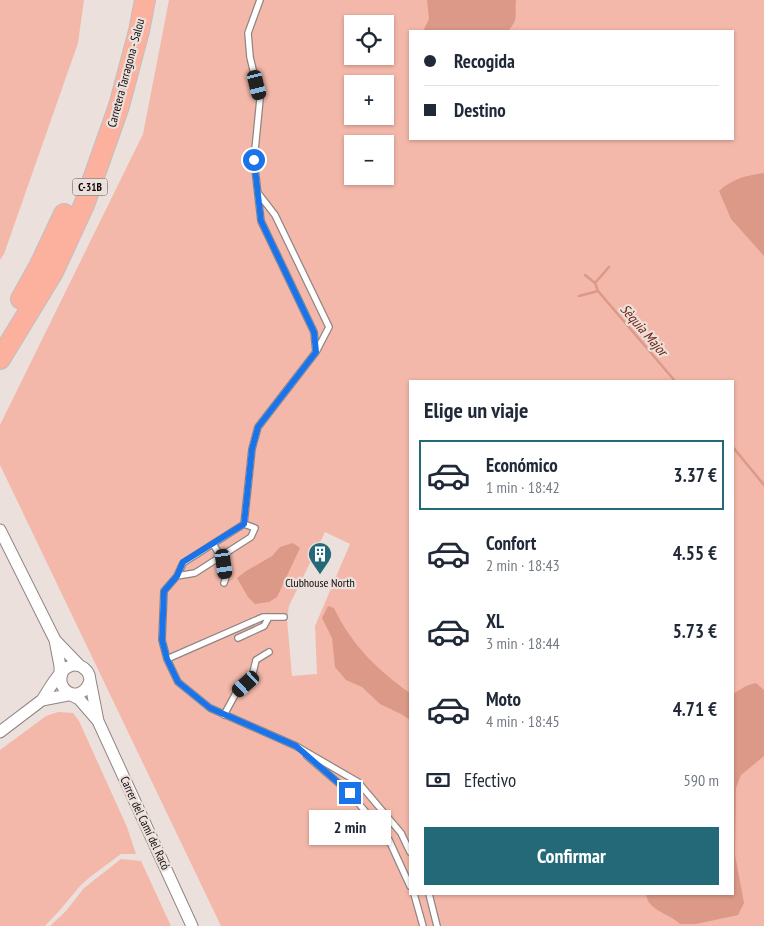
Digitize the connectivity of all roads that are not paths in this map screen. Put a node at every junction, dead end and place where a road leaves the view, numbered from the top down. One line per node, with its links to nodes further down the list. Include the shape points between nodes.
1 (131, 0): 8 (highway, Carretera Tarragona - Salou / C-31B, via 107,102 72,198 40,265)
2 (145, 0): 5 (highway, Carretera Tarragona - Salou / C-31B, via 120,106 84,205 53,272)
3 (260, 0): 4 (lane, via 248,33 260,99 254,160)
4 (258, 193): 6 (lane, via 275,215); 7 (lane, via 261,221)
5 (22, 323): 10 (highway, Carretera Tarragona - Salou / C-31B); 11 (highway, via 14,348)
6 (329, 327): 7 (lane); 9 (lane)
7 (314, 332): 9 (lane)
8 (0, 335)
9 (316, 352): 12 (lane, via 258,427 252,449)
10 (0, 359)
11 (0, 372)
12 (244, 524): 14 (lane); 15 (lane, via 255,528 251,537)
13 (0, 530): 21 (street)
14 (212, 544): 15 (lane); 16 (lane, via 183,562)
15 (221, 556): 16 (lane, via 195,573); 17 (lane, via 226,578)
16 (177, 576): 23 (lane, via 164,591 162,640)
17 (224, 583)
18 (269, 617): 19 (lane); 20 (lane, via 264,626); 23 (lane)
19 (284, 617)
20 (238, 638)
21 (55, 640): 24 (street); 25 (street)
22 (270, 652): 29 (lane, via 256,660 252,677 236,693)
23 (167, 659): 29 (lane, via 178,682)
24 (79, 665): 25 (street, via 70,666); 26 (street, via 87,670)
25 (61, 676): 27 (street, via 61,685); 28 (street)
26 (90, 679): 27 (street, via 83,692); 30 (street, Carrer del Camí del Racó)
27 (70, 694): 28 (street); 30 (street, Carrer del Camí del Racó)
28 (42, 700): 31 (street)
29 (224, 715): 32 (lane)
30 (98, 720): 37 (street, Carrer del Camí del Racó)
31 (0, 732)
32 (296, 746): 33 (lane, via 358,782 401,833); 34 (lane, via 350,793 389,840)
33 (409, 850)
34 (409, 884)
35 (414, 895): 38 (lane)
36 (429, 895): 39 (lane)
37 (192, 926)
38 (423, 926)
39 (437, 926)

